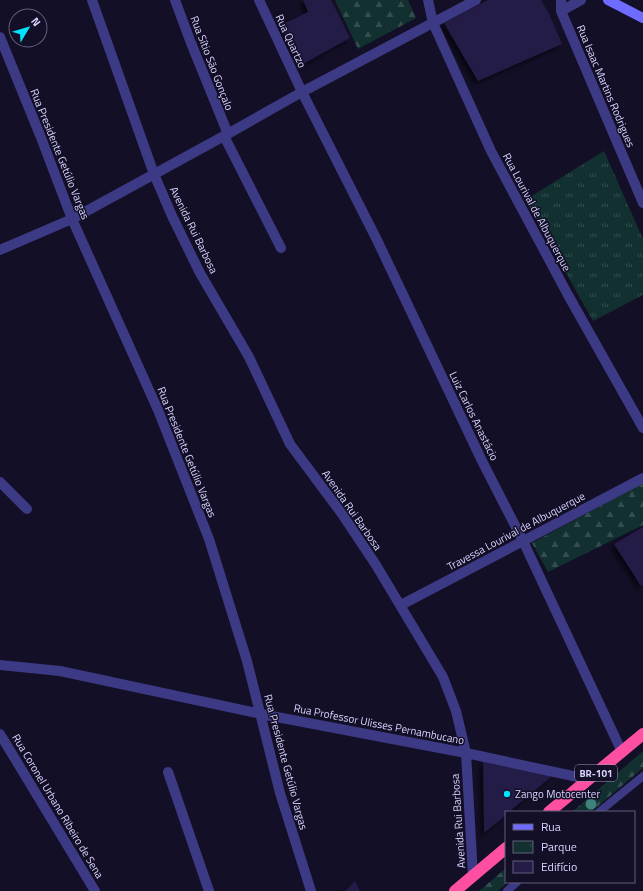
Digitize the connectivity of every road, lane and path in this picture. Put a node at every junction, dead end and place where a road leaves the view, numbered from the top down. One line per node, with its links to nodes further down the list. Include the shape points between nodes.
1 (92, 0): 15 (street, Avenida Rui Barbosa)
2 (176, 0): 14 (street, Rua Sítio São Gonçalo)
3 (259, 0): 13 (street, Rua Quartzo)
4 (428, 0): 11 (street, Rua Lourival de Albuquerque)
5 (476, 0): 11 (street)
6 (561, 0): 9 (street, Rua Isaac Martins Rodrigues)
7 (581, 0): 9 (street)
8 (608, 0): 10 (street)
9 (561, 11): 16 (street, Rua Isaac Martins Rodrigues)
10 (643, 18)
11 (433, 23): 13 (street); 20 (street, Rua Lourival de Albuquerque, via 491,151)
12 (0, 37): 17 (street, Rua Presidente Getúlio Vargas)
13 (302, 92): 14 (street); 24 (street, Luiz Carlos Anastácio)
14 (226, 135): 15 (street); 18 (street, Rua Sítio São Gonçalo)
15 (154, 174): 17 (street); 25 (street, Avenida Rui Barbosa, via 196,266 249,357 290,444 342,514)
16 (643, 203)
17 (72, 219): 19 (street); 27 (street, Rua Presidente Getúlio Vargas, via 158,410 209,539)
18 (281, 248)
19 (0, 250)
20 (643, 428)
21 (643, 478): 24 (street, Travessa Lourival de Albuquerque)
22 (0, 482): 23 (street)
23 (27, 509)
24 (523, 541): 25 (street, Travessa Lourival de Albuquerque); 30 (street, Luiz Carlos Anastácio)
25 (401, 605): 31 (street, Avenida Rui Barbosa, via 443,677 456,711)
26 (0, 665): 27 (street, Rua Professor Ulisses Pernambucano, via 60,671)
27 (261, 714): 31 (street, Rua Professor Ulisses Pernambucano); 42 (street, Rua Presidente Getúlio Vargas, via 280,793)
28 (0, 734): 40 (street, Rua Coronel Urbano Ribeiro de Sena)
29 (643, 734): 30 (highway, BR-101)
30 (622, 752): 34 (highway, BR-101)
31 (466, 753): 34 (street, Rua Professor Ulisses Pernambucano); 38 (street, Avenida Rui Barbosa)
32 (168, 772): 41 (street)
33 (643, 776): 36 (lane)
34 (587, 780): 35 (highway, BR-101)
35 (550, 811)
36 (600, 811)
37 (505, 849): 38 (highway)
38 (473, 876): 43 (highway)
39 (516, 883): 44 (lane)
40 (96, 891)
41 (209, 891)
42 (311, 891)
43 (455, 891)
44 (507, 891)

